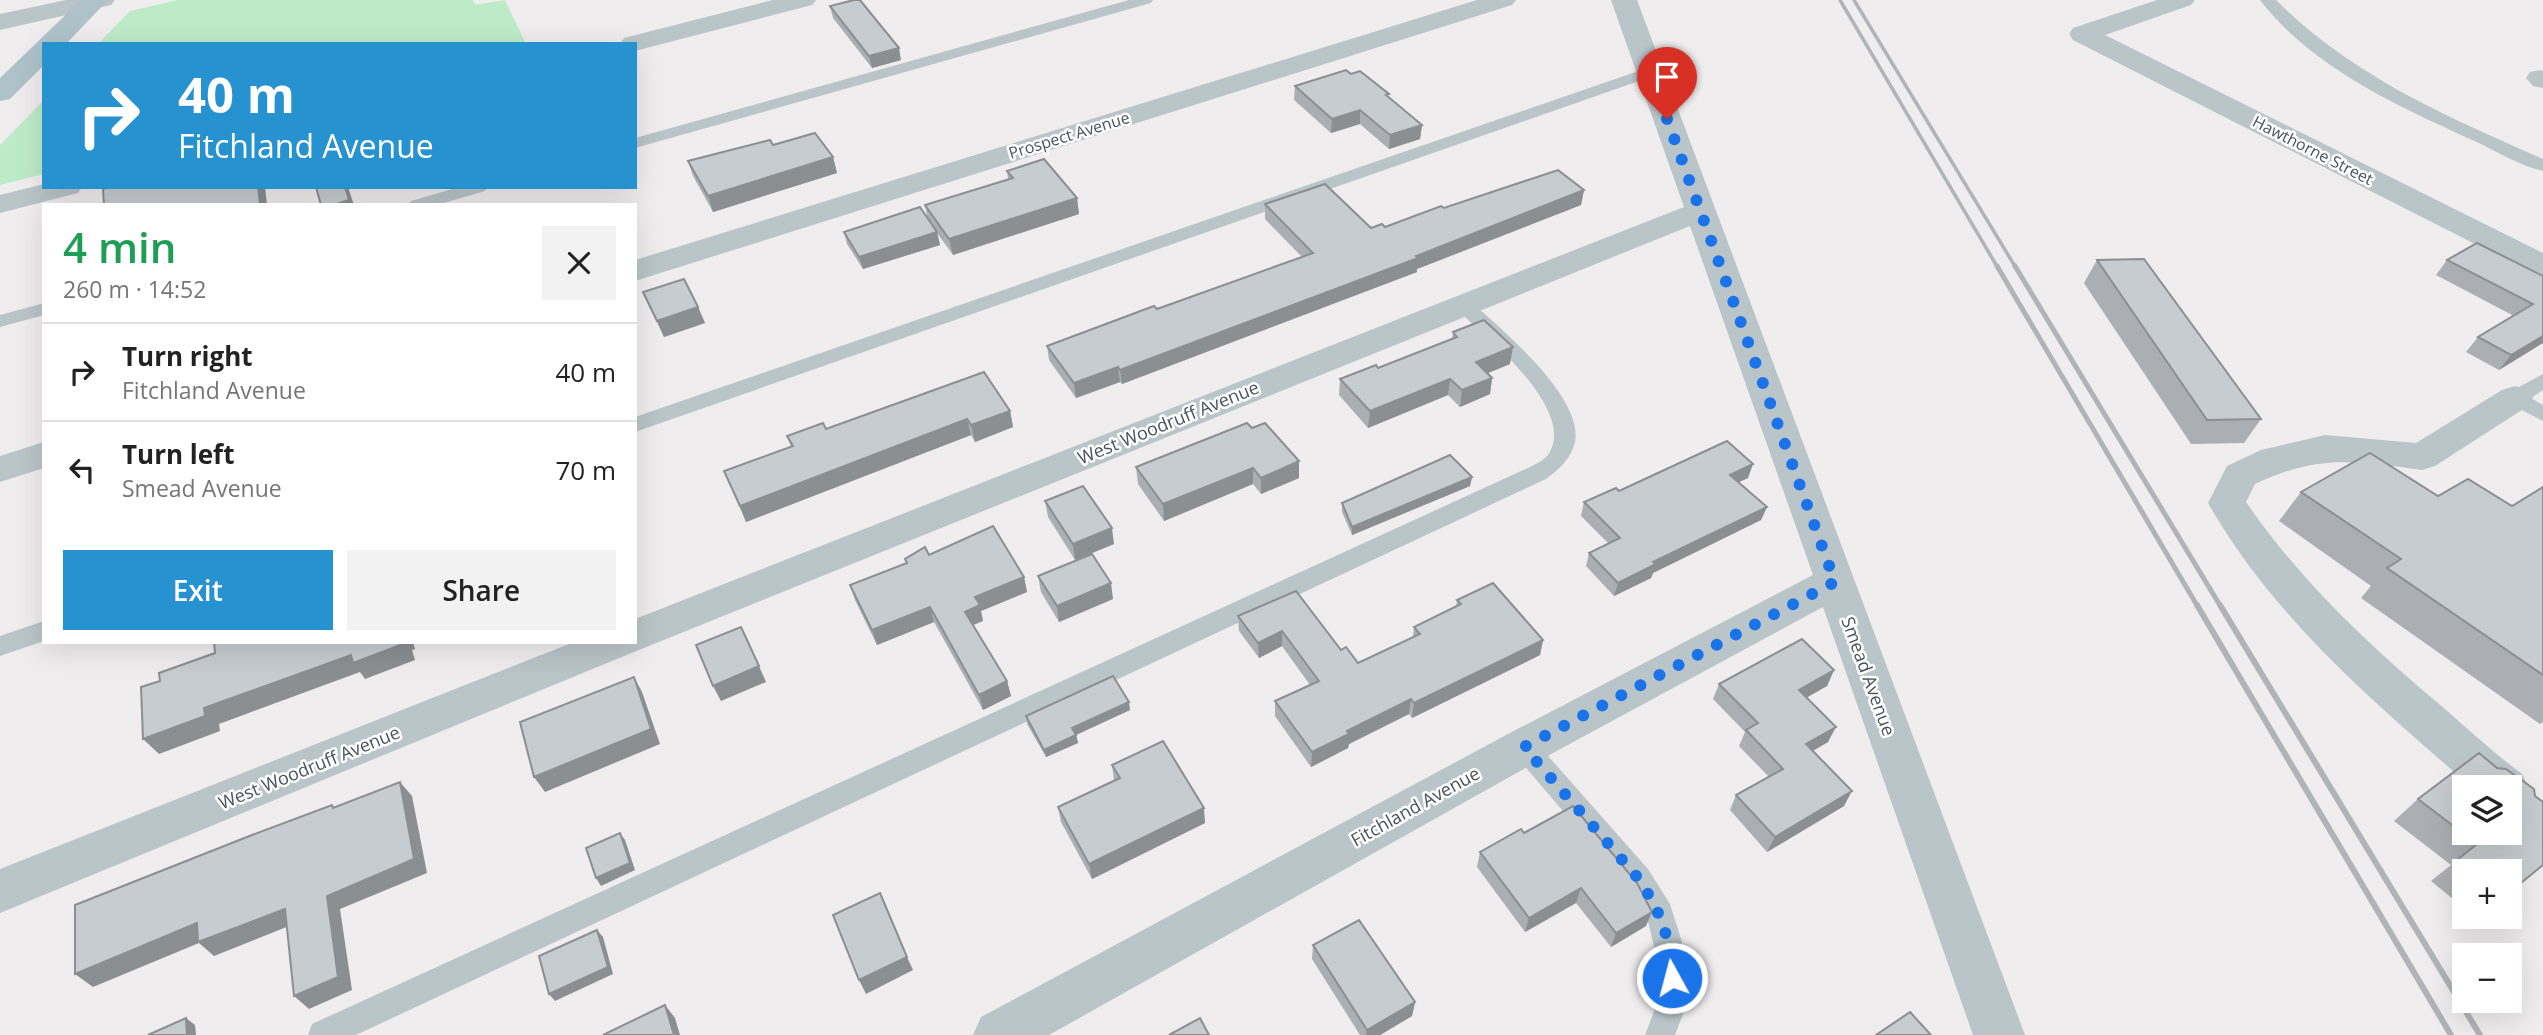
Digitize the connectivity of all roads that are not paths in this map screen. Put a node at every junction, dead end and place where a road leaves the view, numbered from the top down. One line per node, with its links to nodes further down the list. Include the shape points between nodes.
1 (803, 0): 10 (street)
2 (1146, 0): 14 (lane)
3 (1503, 0): 22 (street, Prospect Avenue)
4 (1624, 0): 12 (street, Smead Avenue)
5 (2182, 0): 21 (street, Hawthorne Street, via 2082,34)
6 (2267, 0): 15 (lane, via 2327,54 2360,76)
7 (97, 1): 8 (street); 9 (main road)
8 (0, 22)
9 (53, 42)
10 (637, 43)
11 (42, 52): 13 (main road)
12 (1650, 72): 20 (street, Smead Avenue); 27 (lane)
13 (0, 93)
14 (637, 142)
15 (2543, 166)
16 (59, 189): 19 (street)
17 (472, 189): 18 (lane)
18 (423, 203)
19 (0, 204)
20 (1701, 211): 23 (street, West Woodruff Avenue); 30 (street, Smead Avenue)
21 (2543, 266)
22 (637, 270)
23 (1462, 304): 32 (street, West Woodruff Avenue); 40 (lane, via 1530,366 1549,391 1565,441 1556,460 1538,473)
24 (42, 310): 25 (lane)
25 (0, 321)
26 (2534, 398): 36 (street, via 2422,457 2325,448 2274,459 2241,475 2227,503 2254,547 2299,598 2378,678)
27 (637, 424)
28 (42, 457): 29 (street)
29 (0, 469)
30 (1835, 582): 35 (street, Fitchland Avenue); 43 (street, Smead Avenue)
31 (42, 632): 34 (lane)
32 (637, 635)
33 (614, 644): 39 (street, West Woodruff Avenue)
34 (0, 646)
35 (1524, 747): 41 (street, Fitchland Avenue); 42 (lane, via 1638,878 1660,913 1671,955 1673,1001)
36 (2492, 775)
37 (2522, 799): 38 (street)
38 (2543, 814)
39 (0, 891)
40 (323, 1035)
41 (999, 1035)
42 (1660, 1035)
43 (1999, 1035)

